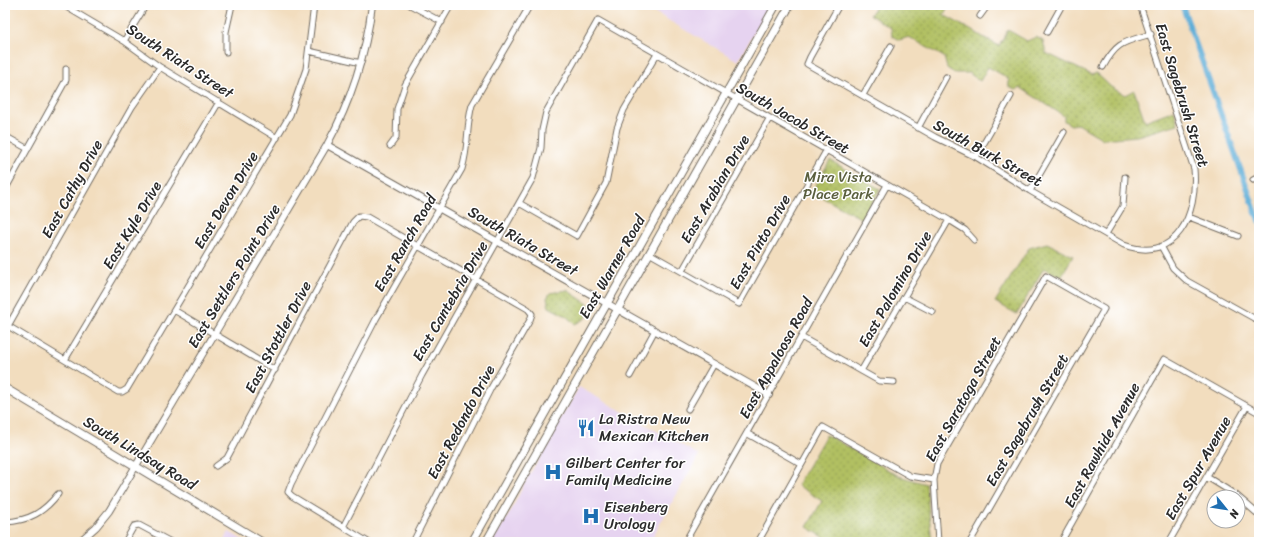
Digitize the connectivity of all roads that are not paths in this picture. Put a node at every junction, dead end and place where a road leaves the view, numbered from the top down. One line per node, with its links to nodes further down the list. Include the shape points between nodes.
1 (146, 5): 20 (street)
2 (232, 5): 23 (street, via 226,32)
3 (314, 5): 22 (street, East Devon Drive)
4 (372, 5): 25 (street, East Settlers Point Drive)
5 (410, 5): 17 (street)
6 (452, 5): 17 (street)
7 (530, 5): 52 (street, East Ranch Road, via 472,105 468,121 467,153 462,169)
8 (776, 5): 30 (main road, East Warner Road)
9 (790, 5): 33 (main road, East Warner Road)
10 (839, 5): 31 (street, South Burk Street, via 807,64)
11 (988, 5): 15 (street)
12 (1062, 5): 18 (street)
13 (1140, 5): 19 (street, East Sagebrush Street)
14 (69, 6): 20 (street, South Riata Street)
15 (980, 16)
16 (598, 20): 24 (street, South Jacob Street); 51 (street, East Cantebria Drive, via 546,112 541,148 533,178)
17 (442, 22): 41 (street, via 405,85 397,110 396,138)
18 (1047, 32)
19 (1151, 34): 27 (street, via 1121,44 1110,54); 53 (street, East Sagebrush Street, via 1194,169 1194,196)
20 (124, 41): 26 (street, South Riata Street)
21 (891, 46): 31 (street)
22 (309, 51): 25 (street); 39 (street, East Devon Drive, via 290,115)
23 (226, 52)
24 (657, 54): 30 (street, South Jacob Street); 51 (street, via 624,110 617,128 606,183 577,236)
25 (361, 63): 40 (street, East Settlers Point Drive, via 343,113)
26 (160, 67): 34 (street, South Riata Street); 74 (street, East Cathy Drive, via 132,107 8,326)
27 (1103, 67)
28 (66, 69): 42 (street, via 66,80)
29 (946, 77): 36 (street)
30 (726, 94): 33 (street, South Jacob Street); 66 (main road, East Warner Road)
31 (863, 95): 36 (street, South Burk Street)
32 (1011, 96): 44 (street)
33 (736, 100): 35 (street, South Jacob Street); 61 (main road, East Warner Road)
34 (219, 102): 39 (street, South Riata Street); 74 (street, East Kyle Drive)
35 (769, 119): 43 (street, South Jacob Street); 62 (street, East Arabian Drive)
36 (918, 128): 44 (street, South Burk Street)
37 (1064, 132): 50 (street)
38 (5, 136): 42 (street)
39 (277, 138): 68 (street, East Devon Drive)
40 (327, 144): 52 (street, South Riata Street); 72 (street, East Settlers Point Drive)
41 (390, 146)
42 (28, 149): 49 (street)
43 (826, 151): 48 (street, South Jacob Street); 62 (street, East Pinto Drive, via 739,304)
44 (976, 157): 50 (street, South Burk Street)
45 (1125, 177): 55 (street, via 1123,206)
46 (1259, 177): 47 (street)
47 (1253, 180)
48 (888, 185): 54 (street, South Jacob Street); 73 (street, East Appaloosa Road)
49 (5, 190)
50 (1030, 191): 55 (street, South Burk Street)
51 (520, 203): 58 (street, East Cantebria Drive)
52 (439, 208): 58 (street, South Riata Street); 60 (street, East Ranch Road)
53 (1189, 217): 56 (street); 59 (street, South Burk Street, via 1175,238)
54 (949, 220): 57 (street, South Jacob Street, via 965,230); 65 (street, East Palomino Drive)
55 (1106, 234): 59 (street, South Burk Street, via 1137,250)
56 (1238, 236)
57 (974, 240)
58 (498, 241): 64 (street, East Cantebria Drive); 66 (street, South Riata Street)
59 (1161, 246): 70 (street, via 1173,268 1187,281)
60 (417, 247): 64 (street); 76 (street, East Stottler Drive, via 366,217 359,216 315,292); 96 (street, East Ranch Road, via 376,319 288,492)
61 (649, 253): 62 (street); 67 (main road, East Warner Road)
62 (682, 272)
63 (1046, 276): 90 (street, East Saratoga Street, via 937,464); 108 (street, East Sagebrush Street, via 1104,309)
64 (476, 279): 96 (street, East Cantebria Drive, via 422,375); 102 (street, East Redondo Drive, via 528,309 532,314 491,388)
65 (904, 297): 69 (street); 77 (street, East Palomino Drive)
66 (607, 303): 67 (street, South Riata Street); 91 (main road, East Warner Road)
67 (617, 309): 71 (street, South Riata Street); 93 (main road, East Warner Road)
68 (174, 310): 72 (street); 74 (street, East Devon Drive, via 122,392)
69 (933, 312)
70 (1259, 322)
71 (655, 330): 75 (street, South Riata Street); 78 (street)
72 (214, 334): 76 (street); 87 (street, East Settlers Point Drive)
73 (801, 337): 77 (street); 81 (street, East Appaloosa Road)
74 (65, 360)
75 (714, 364): 81 (street, South Riata Street); 83 (street)
76 (275, 370): 88 (street, East Stottler Drive, via 227,458)
77 (861, 371): 79 (street, via 879,381)
78 (630, 376)
79 (894, 382)
80 (5, 388): 87 (main road, South Lindsay Road)
81 (769, 395): 85 (street, East Appaloosa Road)
82 (1247, 406): 84 (street); 89 (street, East Spur Avenue); 109 (street, East Rawhide Avenue, via 1164,359)
83 (688, 409)
84 (1259, 413)
85 (748, 434): 86 (street); 105 (street, East Appaloosa Road)
86 (801, 464): 90 (street, via 823,426 910,476); 106 (street)
87 (136, 466): 97 (street, East Settlers Point Drive, via 109,511); 100 (main road, South Lindsay Road)
88 (216, 466)
89 (1207, 477): 94 (street, via 1236,495); 110 (street, East Spur Avenue)
90 (934, 480): 107 (street, East Saratoga Street)
91 (500, 492): 93 (main road); 103 (main road, East Warner Road)
92 (58, 494): 95 (street, via 47,508 31,517)
93 (511, 498): 104 (main road, East Warner Road)
94 (1259, 515)
95 (5, 522)
96 (343, 527): 101 (street)
97 (79, 542)
98 (125, 542): 99 (street, via 134,526 139,525)
99 (171, 542)
100 (262, 542)
101 (368, 542)
102 (413, 542)
103 (472, 542)
104 (486, 542)
105 (685, 542)
106 (758, 542)
107 (938, 542)
108 (970, 542)
109 (1061, 542)
110 (1169, 542)

